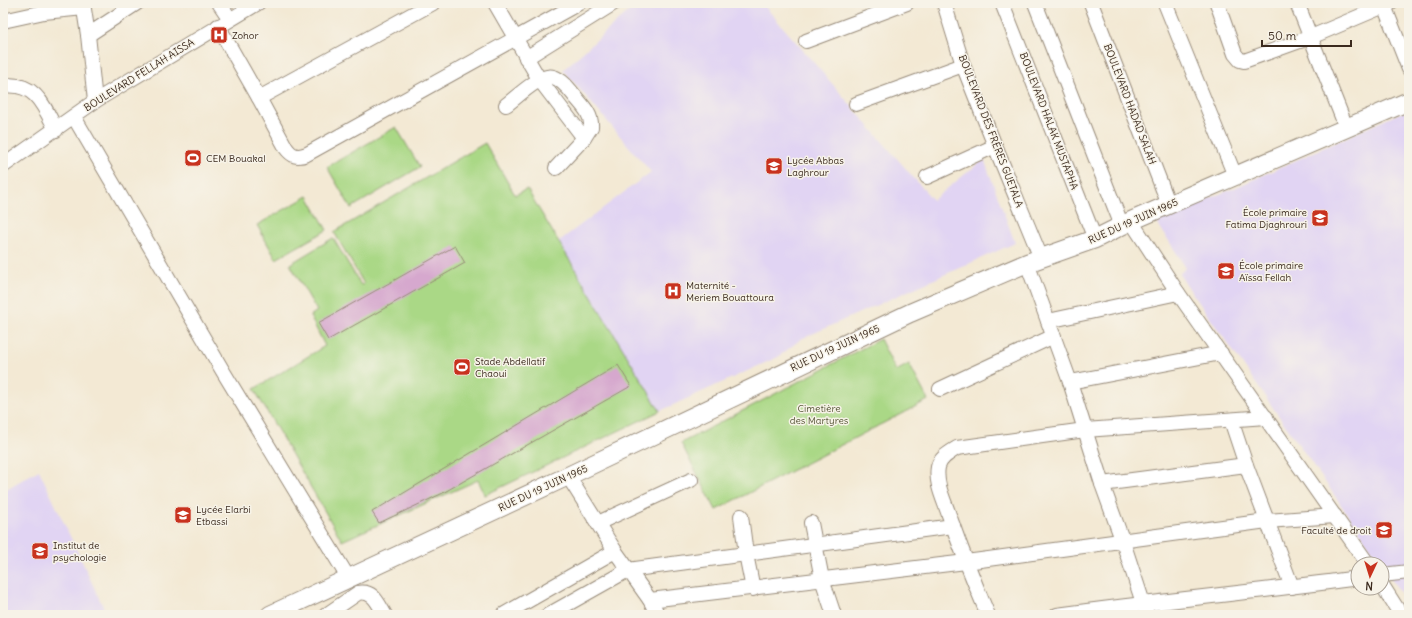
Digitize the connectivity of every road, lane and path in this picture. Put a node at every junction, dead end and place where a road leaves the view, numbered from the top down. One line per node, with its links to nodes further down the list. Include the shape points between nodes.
1 (137, 3): 21 (street)
2 (219, 3): 18 (street)
3 (258, 3): 18 (street, BOULEVARD FELLAH AISSA)
4 (433, 3): 30 (street)
5 (495, 3): 23 (street)
6 (579, 3): 23 (street)
7 (614, 3): 25 (street)
8 (907, 3): 24 (street)
9 (944, 3): 26 (street, BOULEVARD DES FRÈRES GUETALA)
10 (1034, 3): 44 (street)
11 (1090, 3): 43 (street, BOULEVARD HADAD SALAH)
12 (1166, 3): 42 (street)
13 (1217, 3): 22 (street, via 1235,54 1240,60 1250,60)
14 (1297, 3): 22 (street)
15 (1386, 4): 22 (street); 27 (street)
16 (83, 5): 19 (street); 21 (street)
17 (1007, 5): 45 (street, BOULEVARD HALAK MUSTAPHA)
18 (230, 19): 20 (street, BOULEVARD FELLAH AISSA)
19 (3, 21)
20 (218, 26): 30 (street); 31 (street, BOULEVARD FELLAH AISSA)
21 (88, 34): 31 (street)
22 (1311, 37): 36 (street)
23 (515, 39): 25 (street); 30 (street, via 299,157 291,154 286,148)
24 (806, 41)
25 (526, 58): 28 (street)
26 (963, 65): 33 (street); 38 (street, BOULEVARD DES FRÈRES GUETALA)
27 (1409, 69)
28 (539, 80): 34 (street); 40 (street, via 584,138)
29 (3, 86): 37 (street, via 18,86 38,97)
30 (259, 98)
31 (95, 101): 35 (street, BOULEVARD FELLAH AISSA)
32 (1409, 101): 36 (main road, RUE DU 19 JUIN 1965)
33 (856, 104)
34 (506, 105)
35 (74, 117): 37 (street, BOULEVARD FELLAH AISSA); 75 (street, via 224,373)
36 (1346, 127): 42 (main road, RUE DU 19 JUIN 1965)
37 (56, 130): 39 (street, BOULEVARD FELLAH AISSA)
38 (994, 146): 41 (street); 46 (street, BOULEVARD DES FRÈRES GUETALA)
39 (3, 166)
40 (556, 168)
41 (927, 176)
42 (1235, 176): 43 (main road, RUE DU 19 JUIN 1965)
43 (1169, 205): 44 (main road, RUE DU 19 JUIN 1965)
44 (1126, 224): 45 (main road, RUE DU 19 JUIN 1965); 47 (street)
45 (1095, 238): 46 (main road, RUE DU 19 JUIN 1965)
46 (1034, 261): 48 (street, BOULEVARD DES FRÈRES GUETALA); 57 (main road, RUE DU 19 JUIN 1965, via 903,316)
47 (1178, 293): 48 (street); 50 (street)
48 (1048, 321): 49 (street, BOULEVARD DES FRÈRES GUETALA)
49 (1054, 336): 51 (street, BOULEVARD DES FRÈRES GUETALA); 52 (street)
50 (1220, 353): 51 (street); 53 (street)
51 (1070, 382): 55 (street, BOULEVARD DES FRÈRES GUETALA)
52 (940, 389)
53 (1266, 417): 54 (street); 61 (street)
54 (1231, 420): 55 (street); 56 (street)
55 (1085, 430): 59 (street, BOULEVARD DES FRÈRES GUETALA); 65 (street, via 957,448 946,455 938,465 937,476)
56 (1246, 466): 59 (street); 62 (street)
57 (568, 476): 64 (street); 75 (main road, RUE DU 19 JUIN 1965)
58 (691, 480): 64 (street)
59 (1102, 484): 66 (street, BOULEVARD DES FRÈRES GUETALA)
60 (741, 516): 69 (street)
61 (1335, 516): 62 (street); 70 (street)
62 (1267, 521): 66 (street); 78 (street)
63 (811, 522): 67 (street)
64 (598, 523): 68 (street)
65 (953, 526): 67 (street); 71 (street)
66 (1123, 542): 71 (street); 82 (street, BOULEVARD DES FRÈRES GUETALA)
67 (814, 544): 69 (street); 76 (street)
68 (615, 551): 72 (street); 86 (street)
69 (746, 554): 72 (street); 79 (street)
70 (1362, 556)
71 (966, 562): 76 (street); 90 (street)
72 (628, 570): 81 (street); 87 (street)
73 (1409, 572): 74 (street)
74 (1390, 574)
75 (349, 579): 83 (main road, RUE DU 19 JUIN 1965)
76 (822, 579): 79 (street); 89 (street)
77 (1350, 579): 78 (street)
78 (1292, 587): 82 (street)
79 (753, 589): 81 (street)
80 (1389, 596): 92 (street)
81 (650, 600): 88 (street)
82 (1144, 609): 91 (street)
83 (270, 615)
84 (326, 615): 85 (street, via 358,593 364,592 374,598)
85 (385, 615)
86 (503, 615)
87 (548, 615)
88 (658, 615)
89 (834, 615)
90 (988, 615)
91 (1057, 615)
92 (1401, 615)

